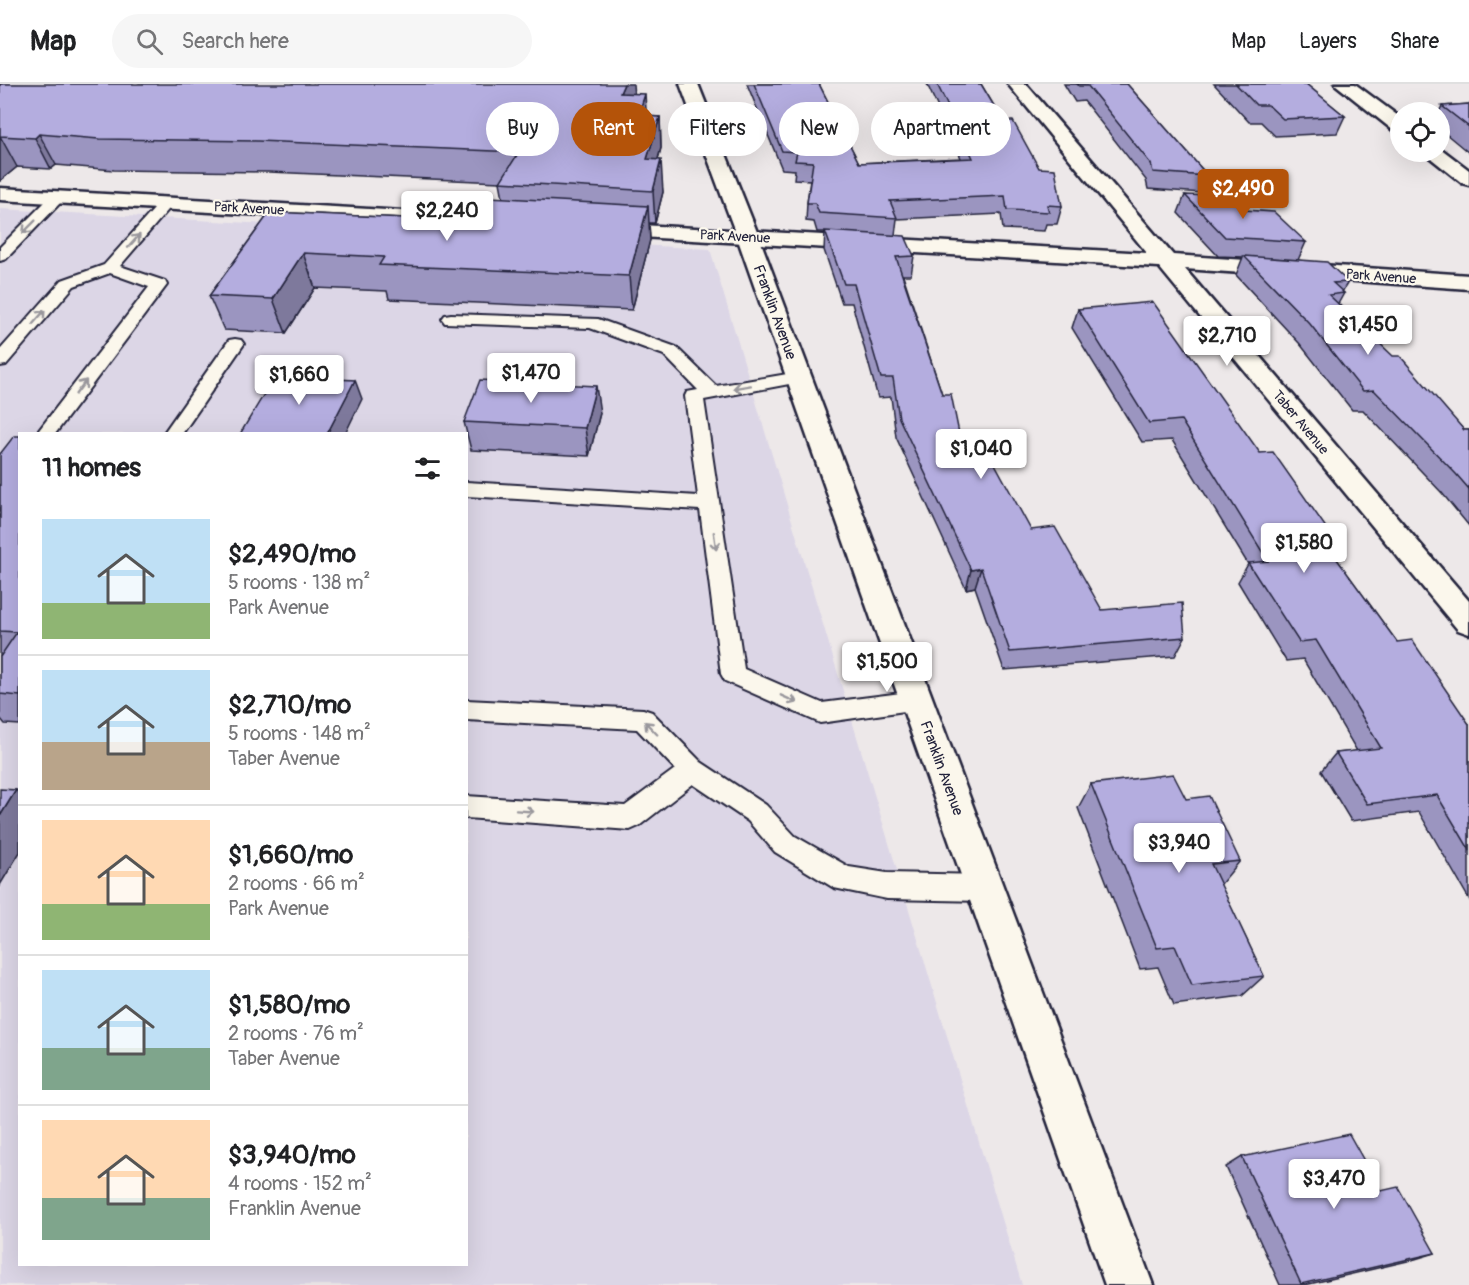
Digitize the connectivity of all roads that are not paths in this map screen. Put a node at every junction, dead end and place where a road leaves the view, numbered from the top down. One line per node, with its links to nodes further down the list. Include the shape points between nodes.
1 (689, 84): 12 (street, Franklin Avenue)
2 (1017, 84): 14 (street, Taber Avenue)
3 (1344, 84): 4 (street)
4 (1390, 119)
5 (1446, 162): 6 (street)
6 (1469, 179)
7 (0, 194): 8 (street, Park Avenue)
8 (58, 197): 9 (street, Park Avenue); 13 (lane, one-way to 13)
9 (167, 203): 10 (street, Park Avenue); 15 (lane, one-way to 9)
10 (508, 223)
11 (590, 228): 12 (street, Park Avenue)
12 (748, 237): 14 (street, Park Avenue); 20 (street, Franklin Avenue)
13 (0, 256)
14 (1166, 261): 16 (street, Park Avenue); 26 (street, Taber Avenue)
15 (110, 268): 19 (lane, one-way to 15, via 68,283); 22 (lane, one-way to 15, via 159,285)
16 (1469, 282)
17 (451, 319): 21 (lane, via 592,323 670,351)
18 (235, 344): 23 (lane)
19 (0, 361)
20 (799, 377): 21 (lane, one-way to 21); 27 (street, Franklin Avenue)
21 (712, 393): 25 (lane, via 694,396)
22 (47, 432)
23 (173, 432)
24 (468, 489): 25 (lane)
25 (709, 503): 27 (lane, one-way to 27, via 733,674 820,712)
26 (1469, 622)
27 (917, 701): 31 (street, Franklin Avenue)
28 (468, 710): 29 (lane, one-way to 28, via 642,719)
29 (692, 770): 30 (lane, one-way to 29, via 630,818); 31 (lane, via 757,813 785,844 844,879 887,886)
30 (468, 807)
31 (985, 888): 32 (street, Franklin Avenue)
32 (1129, 1285)

